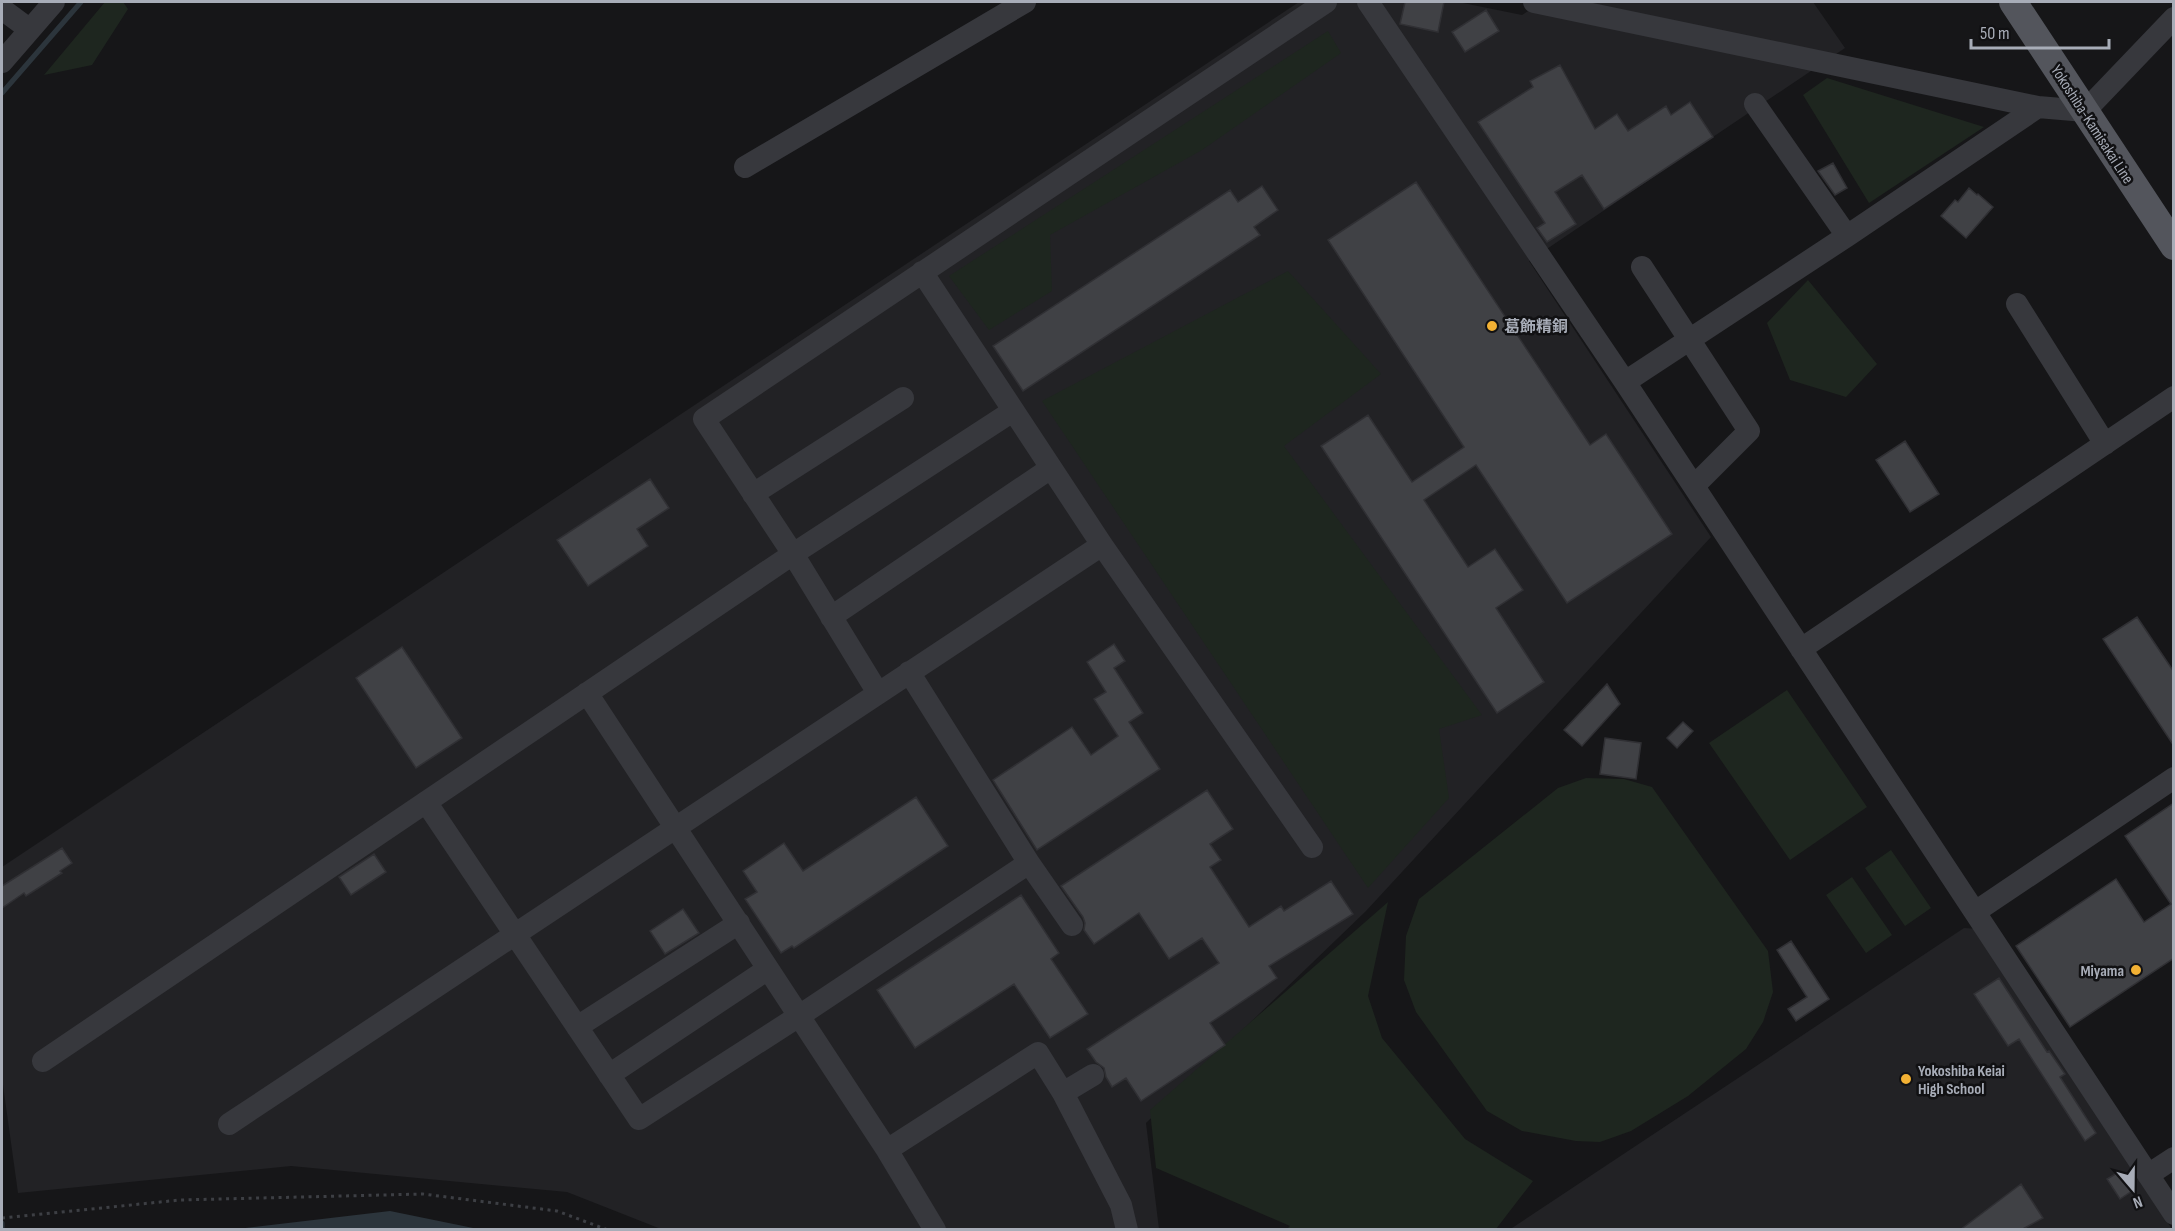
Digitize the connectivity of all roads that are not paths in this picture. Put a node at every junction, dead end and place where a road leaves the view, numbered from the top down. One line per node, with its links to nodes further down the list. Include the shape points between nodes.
1 (54, 2): 9 (street)
2 (1025, 2): 14 (street)
3 (1326, 2): 18 (street)
4 (1368, 2): 21 (street)
5 (1533, 2): 12 (street)
6 (2013, 2): 13 (main road, Yokoshiba-Kamisakai Line)
7 (2, 9): 9 (street)
8 (2174, 18): 13 (street)
9 (29, 29): 10 (street)
10 (2, 62)
11 (1755, 104): 15 (street)
12 (2038, 107): 13 (street); 15 (street)
13 (2085, 111): 16 (main road, Yokoshiba-Kamisakai Line)
14 (745, 167)
15 (1847, 236): 20 (street)
16 (2174, 246)
17 (1642, 267): 20 (street)
18 (922, 272): 24 (street); 28 (street, via 704,419)
19 (2017, 304): 25 (street)
20 (1689, 339): 21 (street); 27 (street, via 1749,431)
21 (1625, 382): 27 (street)
22 (2174, 397): 25 (street)
23 (903, 398): 28 (street)
24 (1013, 411): 26 (street); 30 (street)
25 (2105, 444): 32 (street)
26 (1051, 468): 29 (street); 31 (street)
27 (1694, 486): 32 (street)
28 (753, 494): 30 (street)
29 (1102, 545): 33 (street); 39 (street)
30 (793, 554): 31 (street); 34 (street)
31 (831, 616): 35 (street)
32 (1801, 649): 41 (street)
33 (909, 672): 35 (street); 40 (street)
34 (587, 693): 37 (street); 38 (street)
35 (878, 693): 38 (street)
36 (2174, 778): 41 (street)
37 (426, 802): 44 (street); 48 (street)
38 (676, 827): 42 (street); 44 (street)
39 (1312, 847)
40 (1029, 863): 43 (street); 46 (street)
41 (1975, 912): 55 (street)
42 (739, 923): 45 (street); 47 (street)
43 (1072, 925)
44 (515, 934): 47 (street); 52 (street)
45 (768, 969): 46 (street); 49 (street)
46 (799, 1016): 49 (street, via 639,1119); 53 (street)
47 (578, 1027): 49 (street)
48 (43, 1061)
49 (609, 1075)
50 (1093, 1075): 51 (street)
51 (1063, 1093): 53 (street, via 1038,1053); 58 (street, via 1121,1205)
52 (229, 1124)
53 (886, 1149): 57 (street)
54 (2174, 1158): 55 (street)
55 (2148, 1175): 56 (street)
56 (2174, 1214)
57 (935, 1230)
58 (1127, 1230)

